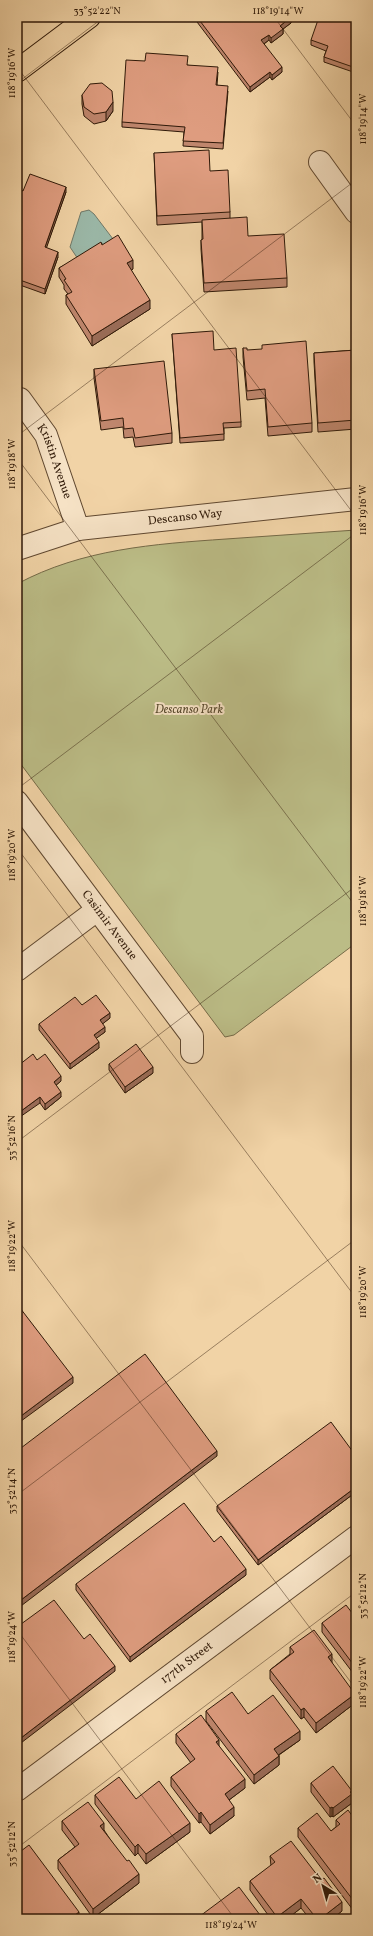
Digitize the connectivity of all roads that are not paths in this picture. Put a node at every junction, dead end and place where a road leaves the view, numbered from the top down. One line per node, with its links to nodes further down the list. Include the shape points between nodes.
1 (89, 17): 2 (main road)
2 (17, 71)
3 (320, 162): 4 (street)
4 (356, 212)
5 (20, 399): 7 (street, Kristin Avenue, via 46,435)
6 (356, 499): 7 (street, Descanso Way)
7 (78, 529): 8 (street, Descanso Way)
8 (17, 549)
9 (17, 802): 10 (street, Casimir Avenue)
10 (97, 910): 11 (street); 12 (street, Casimir Avenue, via 192,1036)
11 (17, 970)
12 (192, 1052)
13 (356, 1536): 14 (street, 177th Street)
14 (17, 1790)

